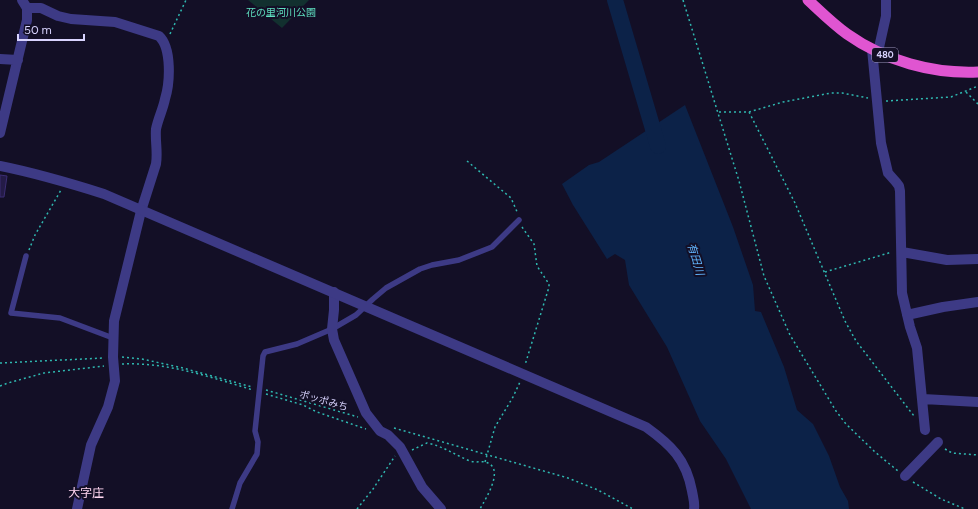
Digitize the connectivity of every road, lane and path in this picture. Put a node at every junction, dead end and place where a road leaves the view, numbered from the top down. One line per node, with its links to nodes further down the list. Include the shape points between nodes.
1 (186, 0): 6 (path, via 169,36)
2 (683, 0): 16 (path)
3 (808, 0): 7 (highway, 480, via 847,34)
4 (886, 0): 7 (street, via 886,16)
5 (24, 4): 6 (street, via 71,19 115,22 159,36); 9 (street, via 27,20)
6 (164, 40): 22 (street, via 167,50 168,87 156,129 156,164)
7 (875, 50): 10 (highway, 480, via 906,63 954,72); 14 (street)
8 (0, 59): 9 (street)
9 (18, 60): 12 (street)
10 (978, 72)
11 (978, 86): 13 (path)
12 (5, 91): 18 (street)
13 (966, 92): 14 (path, via 943,98); 15 (path)
14 (878, 101): 17 (path, via 858,95 831,93 783,102); 24 (street, via 881,143 888,173 900,191)
15 (978, 104)
16 (719, 112): 17 (path); 51 (path, via 764,276 790,335 827,398 846,424 874,452)
17 (749, 112): 27 (path, via 795,203)
18 (0, 132)
19 (467, 161): 23 (path, via 511,198)
20 (0, 166): 21 (street)
21 (68, 183): 22 (street, via 104,194); 25 (path, via 35,235)
22 (141, 211): 28 (street); 33 (street, via 117,305)
23 (519, 220): 30 (lane, via 492,247 459,260 420,269 386,288); 36 (path, via 534,244 537,266 549,284)
24 (902, 252): 26 (street, via 947,260); 27 (path, via 885,253); 31 (street, via 902,293)
25 (26, 256): 33 (lane, via 11,313 60,318)
26 (978, 260)
27 (824, 273): 41 (path, via 856,341)
28 (334, 292): 30 (street); 32 (street)
29 (978, 302): 31 (street)
30 (365, 305): 32 (lane, via 356,315); 36 (street)
31 (907, 315): 39 (street, via 917,348)
32 (332, 329): 38 (lane, via 297,344 265,352); 42 (street, via 334,340 355,390)
33 (113, 338): 34 (street)
34 (113, 361): 35 (path, ポッポみち); 37 (path, via 44,373); 38 (path, via 164,367); 38 (path, ポッポみち, via 130,358 162,364 201,372); 52 (street, via 114,381 108,407 91,445)
35 (0, 363)
36 (523, 373): 48 (path, via 513,397 495,427); 58 (street, via 646,427 664,439 687,470)
37 (0, 386)
38 (259, 390): 42 (path, ポッポみち); 45 (path, via 362,428); 53 (lane, via 255,431 258,442 256,454 240,483)
39 (923, 399): 40 (street); 44 (street)
40 (978, 402)
41 (915, 418)
42 (372, 421): 45 (street)
43 (394, 428): 48 (path)
44 (925, 430)
45 (380, 431): 47 (street, via 392,438)
46 (938, 442): 49 (path, via 952,453); 51 (street)
47 (402, 451): 50 (path, via 415,449 427,443 470,461); 54 (path, via 399,451); 55 (street, via 422,487)
48 (488, 454): 50 (path); 57 (path, via 568,478 598,490)
49 (978, 455)
50 (485, 462): 56 (path, via 494,469 495,475)
51 (905, 476): 59 (path, via 941,499)
52 (77, 509)
53 (232, 509)
54 (357, 509)
55 (441, 509)
56 (480, 509)
57 (633, 509)
58 (694, 509)
59 (965, 509)

